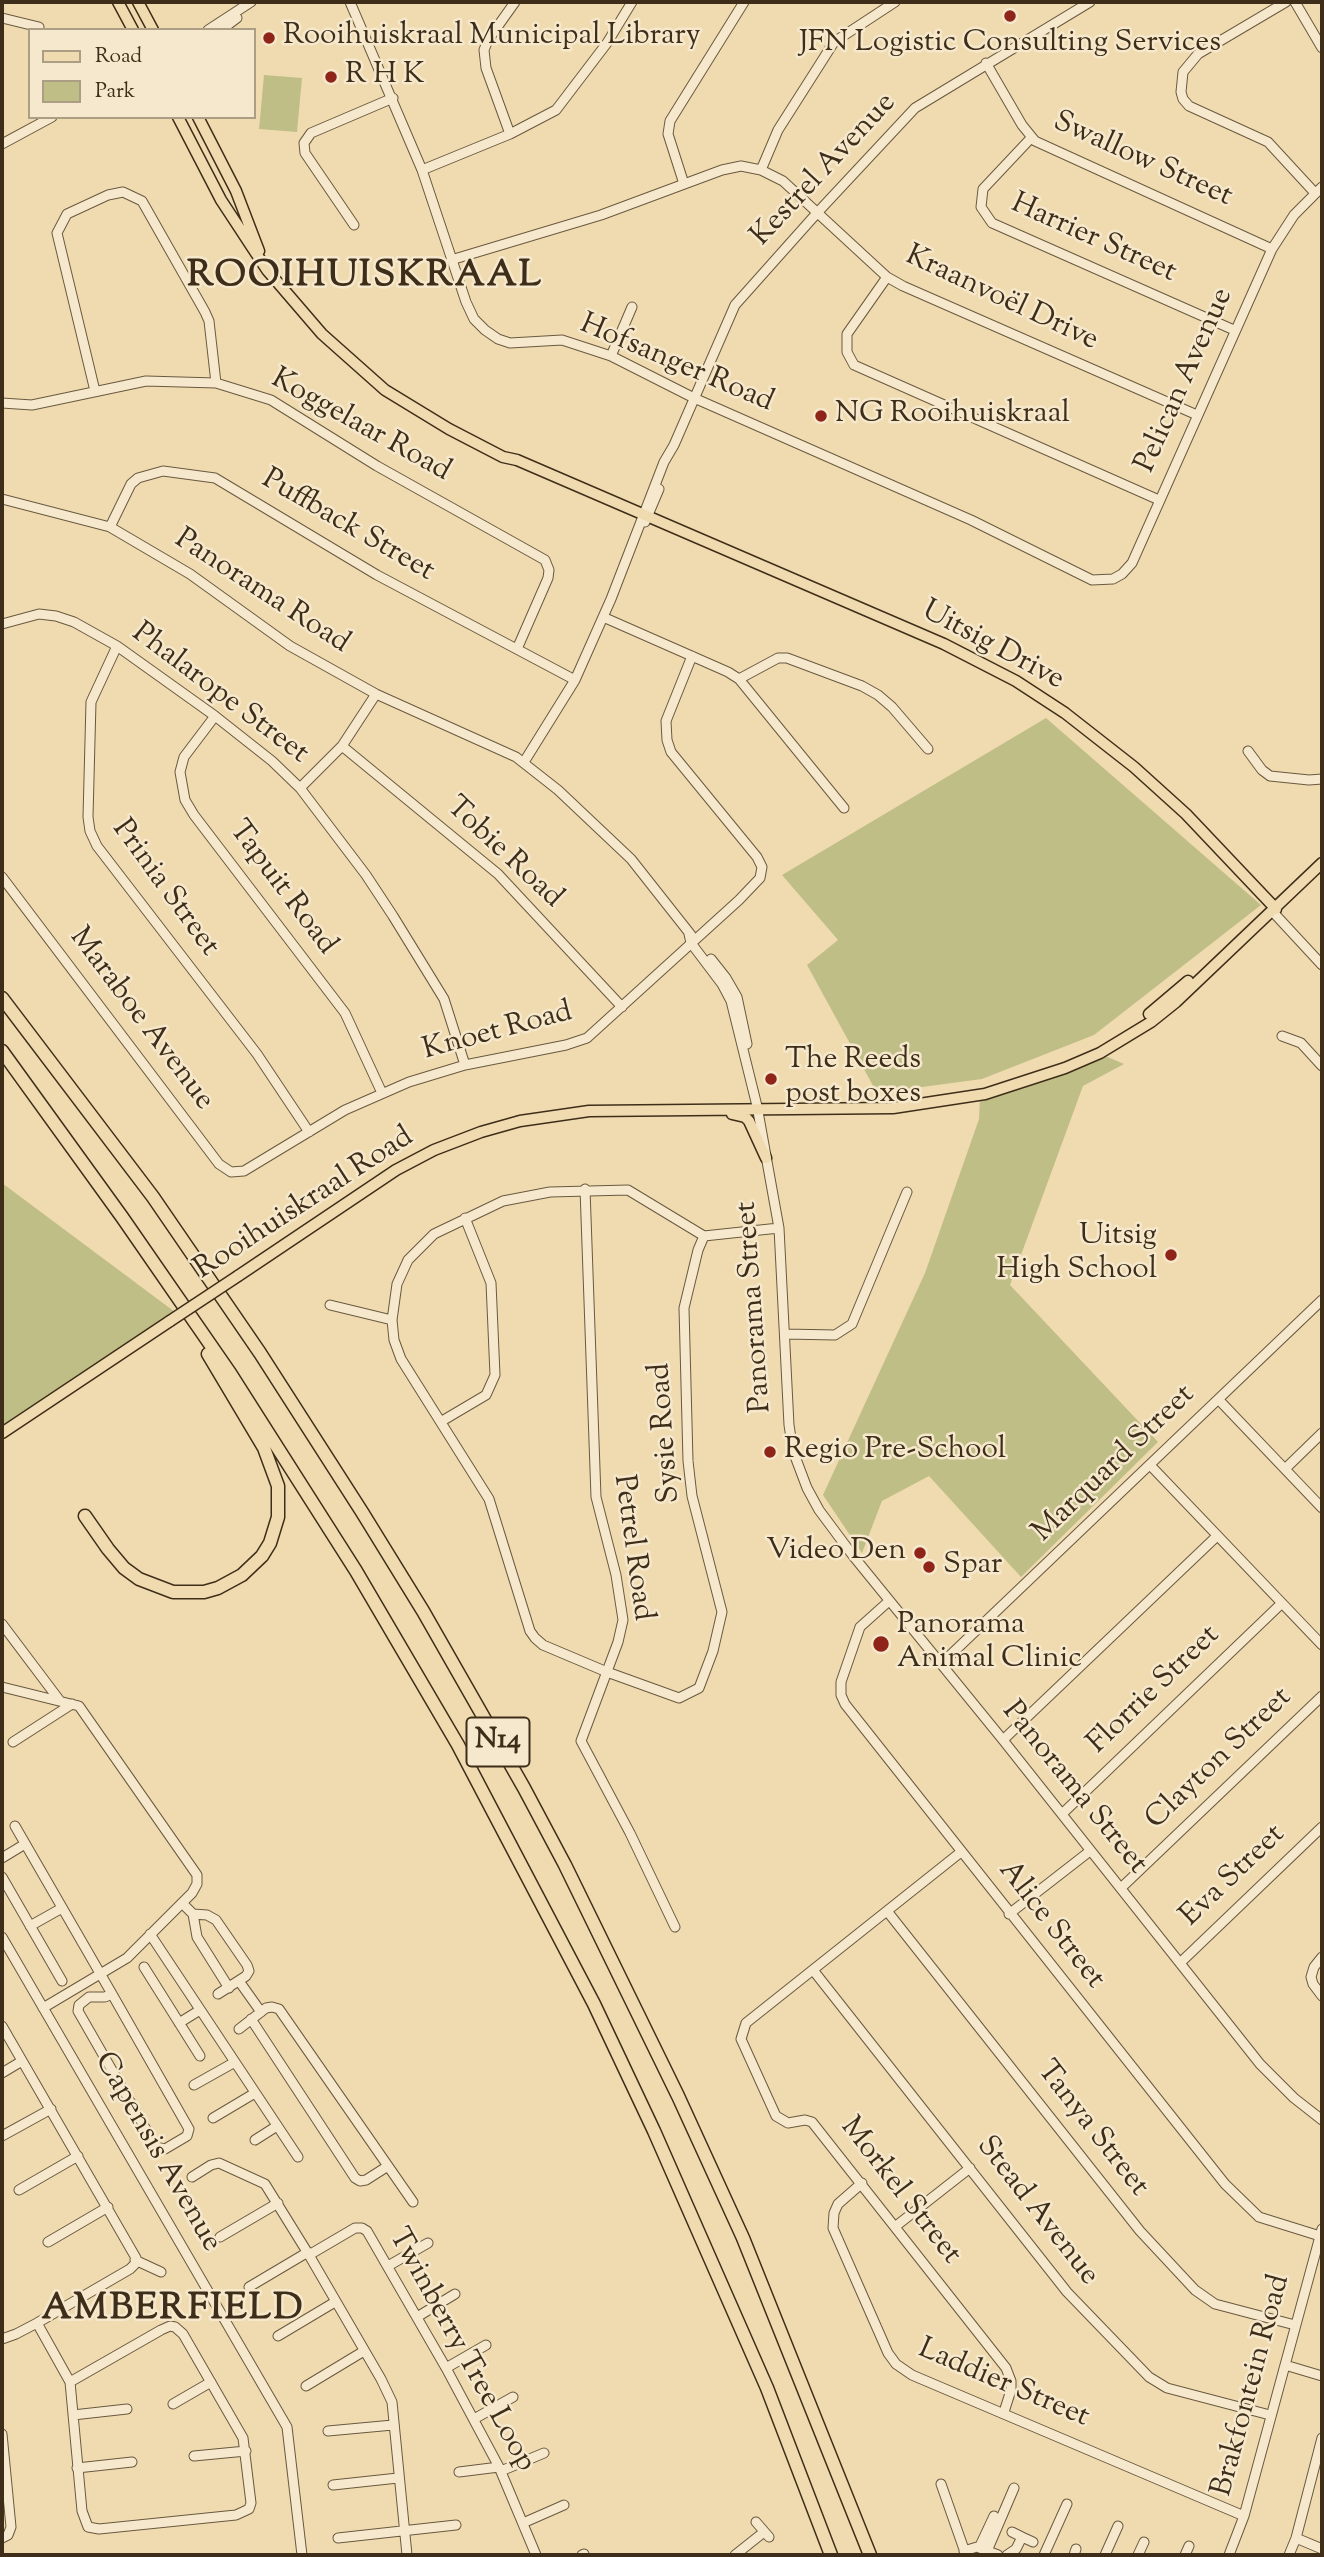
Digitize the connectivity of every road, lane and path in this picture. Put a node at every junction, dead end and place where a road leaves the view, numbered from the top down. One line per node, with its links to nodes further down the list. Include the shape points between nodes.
1 (118, 2): 14 (main road)
2 (138, 2): 15 (main road)
3 (252, 2): 16 (street); 17 (street)
4 (350, 2): 20 (street, Hofsanger Road)
5 (515, 2): 24 (street, via 484,50)
6 (632, 2): 24 (street, via 560,106)
7 (744, 2): 29 (street, via 670,121 668,134)
8 (895, 2): 28 (street, via 834,42 778,130)
9 (1090, 2): 19 (street, Kestrel Avenue)
10 (1286, 2): 30 (street, via 1198,54 1183,72 1181,92 1189,106 1268,142)
11 (1295, 2): 18 (street)
12 (2, 18): 13 (street)
13 (39, 27)
14 (132, 28)
15 (152, 28)
16 (211, 28)
17 (224, 28)
18 (1322, 48)
19 (986, 64): 25 (street, Swallow Street); 31 (street, Kestrel Avenue, via 915,108)
20 (393, 98): 27 (street, Hofsanger Road); 32 (street, via 311,133 304,143 305,153)
21 (48, 119): 26 (street)
22 (179, 119): 35 (main road, Uitsig Drive, via 221,200)
23 (199, 119): 35 (main road, Uitsig Drive, via 236,191)
24 (510, 134): 27 (street)
25 (1031, 138): 33 (street, Swallow Street); 38 (street, Harrier Street, via 982,189 981,207 992,223)
26 (2, 144)
27 (422, 170): 34 (street, Hofsanger Road)
28 (761, 170): 29 (street, via 741,166); 31 (street, Kraanvoël Drive, via 783,181)
29 (684, 184): 34 (street, via 601,215)
30 (1319, 190): 33 (street, Pelican Avenue, via 1294,215)
31 (817, 213): 36 (street, Kraanvoël Drive); 42 (street, Kestrel Avenue, via 733,307)
32 (354, 225)
33 (1272, 249): 38 (street, Pelican Avenue)
34 (451, 260): 39 (street, Hofsanger Road, via 474,319 498,339 522,343 562,340)
35 (267, 270): 47 (main road, Uitsig Drive, via 322,334 385,390 514,464)
36 (887, 277): 44 (street, Kraanvoël Drive); 46 (street, via 846,334 846,352 854,365)
37 (632, 307): 39 (street)
38 (1234, 330): 44 (street, Pelican Avenue)
39 (611, 356): 42 (street, Hofsanger Road)
40 (216, 383): 41 (street, Koggelaar Road, via 146,381); 41 (street, via 205,312 142,201 123,192 67,214 56,238); 53 (street, Koggelaar Road, via 283,406 377,466 545,560 548,578)
41 (95, 391): 43 (street, Koggelaar Road, via 32,405)
42 (694, 398): 47 (street, Kestrel Avenue); 49 (street, Hofsanger Road, via 971,520)
43 (2, 403)
44 (1197, 415): 46 (street, Pelican Avenue)
45 (2, 499): 48 (street, Panorama Road)
46 (1160, 500): 49 (street, Pelican Avenue, via 1132,563 1113,579)
47 (643, 520): 50 (street, Kestrel Avenue, via 626,572); 70 (main road, Uitsig Drive, via 944,644 1016,681 1134,767 1186,814)
48 (110, 527): 53 (street, Puffback Street, via 138,478 163,471 215,478 377,575); 57 (street, Panorama Road, via 190,574 287,644)
49 (1091, 580)
50 (603, 617): 54 (street); 56 (street, Kestrel Avenue)
51 (2, 624): 52 (street, Phalarope Street, via 38,614 56,615)
52 (117, 646): 58 (street, Phalarope Street); 83 (street, Prinia Street, via 91,702 90,831 257,1054)
53 (517, 649): 56 (street, Puffback Street)
54 (692, 656): 55 (street); 71 (street, Knoet Road, via 666,722 667,740 671,752 762,867 760,878 740,900)
55 (739, 679): 61 (street, via 778,658 788,658 878,695); 66 (street)
56 (575, 681): 63 (street, Kestrel Avenue)
57 (376, 694): 59 (street, Panorama Road); 60 (street)
58 (215, 716): 65 (street, Phalarope Street); 80 (street, Tapuit Road, via 184,757 180,772 185,800 345,1013)
59 (488, 744): 63 (street, Panorama Street)
60 (342, 746): 65 (street); 75 (street, Tobie Road, via 498,874)
61 (928, 749)
62 (1248, 751): 64 (street, via 1270,776)
63 (524, 762): 71 (street, Panorama Street, via 631,859)
64 (1322, 779)
65 (300, 788): 78 (street, Phalarope Street, via 366,875 438,990)
66 (844, 808)
67 (1322, 857): 70 (main road, Rooihuiskraal Road)
68 (1322, 863): 70 (main road, Rooihuiskraal Road)
69 (2, 877): 86 (street, Maraboe Avenue, via 219,1164 232,1172)
70 (1272, 908): 72 (street, Uitsig Drive); 73 (street, Uitsig Drive); 81 (main road, Rooihuiskraal Road, via 1151,1022 1100,1053 1058,1070 985,1094 905,1106 839,1103)
71 (691, 938): 75 (street, Knoet Road); 81 (street, Panorama Street, via 737,997)
72 (1322, 957)
73 (1322, 965)
74 (2, 998): 249 (highway, N14, via 153,1197 260,1353 389,1556 524,1788 678,2096 743,2238)
75 (622, 1007): 78 (street, Knoet Road, via 583,1040)
76 (1282, 1036): 79 (street, via 1301,1043)
77 (2, 1051): 85 (highway, N14)
78 (465, 1065): 80 (street, Knoet Road)
79 (1322, 1066)
80 (382, 1093): 83 (street, Knoet Road)
81 (757, 1108): 82 (main road, Rooihuiskraal Road); 84 (street, Panorama Street)
82 (713, 1110): 84 (main road, via 745,1117); 98 (main road, Rooihuiskraal Road, bridge, via 589,1111 520,1121 434,1150 396,1170)
83 (309, 1132): 86 (street, Knoet Road)
84 (766, 1158): 90 (street, Panorama Street)
85 (84, 1164): 103 (highway, via 264,1448 279,1502 270,1543 253,1566 218,1588 188,1593 156,1587 132,1573 108,1549); 248 (highway, N14, via 230,1373 458,1745 594,2004 654,2131 767,2388)
86 (251, 1169)
87 (585, 1189): 89 (street, via 503,1201); 91 (street, via 628,1189); 110 (street, Petrel Road, via 596,1497 623,1620)
88 (907, 1192): 95 (street, via 852,1324 835,1335)
89 (465, 1218): 94 (street, via 430,1237 408,1260 397,1284); 97 (street, via 491,1283 495,1375 486,1395)
90 (779, 1228): 91 (street); 95 (street, Panorama Street)
91 (704, 1236): 110 (street, Sysie Road, via 684,1308 688,1461 692,1496 723,1612 699,1688 683,1698)
92 (1322, 1300): 96 (street, Marquard Street)
93 (330, 1305): 94 (street)
94 (392, 1320): 97 (street, via 401,1359)
95 (785, 1334): 105 (street, Panorama Street, via 789,1425 800,1473 819,1510)
96 (1219, 1400): 100 (street, Marquard Street); 101 (street)
97 (442, 1421): 110 (street, via 489,1499 530,1631 543,1645)
98 (2, 1433)
99 (1322, 1433): 101 (street)
100 (1150, 1465): 104 (street); 109 (street, Marquard Street)
101 (1285, 1469): 102 (street)
102 (1322, 1508)
103 (86, 1516)
104 (1217, 1536): 106 (street); 115 (street)
105 (888, 1601): 109 (street, Panorama Street); 122 (street, Alice Street, via 860,1628 841,1682 841,1695)
106 (1282, 1603): 108 (street); 117 (street, Florrie Street)
107 (2, 1624): 113 (street)
108 (1322, 1645)
109 (941, 1664): 115 (street, Panorama Street)
110 (607, 1672): 132 (street, Petrel Road, via 581,1741)
111 (2, 1687): 113 (street)
112 (1322, 1696): 125 (street, Clayton Street)
113 (60, 1701): 114 (street)
114 (76, 1705): 116 (street); 126 (street, via 192,1864 197,1875 195,1887)
115 (1003, 1740): 117 (street, Panorama Street)
116 (13, 1742)
117 (1062, 1814): 121 (street, Panorama Street)
118 (15, 1826): 120 (street)
119 (1322, 1827): 136 (street, Eva Street)
120 (25, 1844): 123 (street); 127 (street)
121 (1090, 1851): 125 (street, Panorama Street); 130 (street)
122 (961, 1852): 128 (street); 130 (street, Alice Street)
123 (2, 1858)
124 (2, 1878): 131 (street)
125 (1121, 1888): 136 (street, Panorama Street)
126 (182, 1903): 129 (street); 133 (street)
127 (62, 1908): 131 (street); 139 (street)
128 (887, 1911): 138 (street); 189 (street, Tanya Street, via 1140,2231 1195,2290 1215,2304)
129 (193, 1914): 140 (street, via 216,1920 245,1961 248,1973); 142 (street, via 197,1937)
130 (1009, 1914): 176 (street, Alice Street, via 1225,2185 1259,2217)
131 (30, 1926): 141 (street)
132 (675, 1927)
133 (150, 1934): 139 (street, via 127,1958); 147 (street)
134 (2, 1937): 146 (street, Capensis Avenue)
135 (1322, 1957): 145 (street, via 1311,1977)
136 (1180, 1963): 161 (street, Panorama Street, via 1260,2064)
137 (144, 1967): 150 (street)
138 (813, 1970): 168 (street, Stead Avenue); 170 (street, Morkel Street, via 746,2022 742,2044 775,2114 788,2123 812,2122)
139 (101, 1975): 143 (street); 146 (street)
140 (239, 1981): 142 (street); 148 (street)
141 (62, 1982)
142 (229, 1988): 144 (street)
143 (112, 1994): 143 (street, via 190,2129 187,2136 165,2149 156,2147 78,2011 89,1997)
144 (218, 1994)
145 (1322, 1996)
146 (43, 2008): 244 (street, Capensis Avenue, via 288,2427)
147 (200, 2010): 150 (street); 155 (street)
148 (261, 2012): 149 (street); 167 (street, via 272,2007 281,2012)
149 (251, 2019): 152 (street); 167 (street, via 355,2178 366,2180)
150 (179, 2023): 153 (street)
151 (2, 2026): 154 (street)
152 (239, 2029)
153 (200, 2056)
154 (22, 2061): 156 (street); 159 (street)
155 (235, 2062): 157 (street); 158 (street)
156 (2, 2073)
157 (194, 2085)
158 (254, 2093): 160 (street); 162 (street)
159 (51, 2109): 163 (street); 165 (street)
160 (213, 2118)
161 (1322, 2120)
162 (277, 2126): 164 (street); 166 (street)
163 (2, 2136)
164 (255, 2140)
165 (78, 2156): 171 (street); 174 (street)
166 (298, 2157)
167 (388, 2165): 172 (street)
168 (970, 2168): 175 (street); 205 (street, Stead Avenue, via 1086,2313 1154,2382)
169 (191, 2177): 173 (street, via 222,2164 261,2181)
170 (862, 2183): 175 (street, Morkel Street); 203 (street, Laddier Street, via 838,2204 834,2228 892,2360 912,2375)
171 (19, 2190)
172 (414, 2202)
173 (278, 2203): 177 (street); 180 (street)
174 (108, 2207): 178 (street); 181 (street, via 134,2251)
175 (896, 2226): 203 (street, Morkel Street, via 1006,2368 1012,2390)
176 (1321, 2233): 189 (street, Brakfontein Road)
177 (220, 2237)
178 (48, 2242)
179 (428, 2244): 182 (street)
180 (308, 2254): 182 (street, Twinberry Tree Loop, via 360,2227); 184 (street); 186 (street)
181 (135, 2262): 183 (street); 188 (street)
182 (388, 2266): 187 (street, Twinberry Tree Loop)
183 (161, 2272)
184 (249, 2287)
185 (455, 2294): 187 (street)
186 (335, 2302): 190 (street); 193 (street)
187 (417, 2317): 195 (street, Twinberry Tree Loop)
188 (37, 2323): 191 (street); 197 (street)
189 (1295, 2325): 194 (street, Brakfontein Road)
190 (278, 2336)
191 (2, 2339)
192 (486, 2345): 195 (street)
193 (364, 2351): 199 (street); 207 (street, via 391,2398)
194 (1285, 2365): 196 (street); 205 (street, Brakfontein Road)
195 (446, 2368): 206 (street, Twinberry Tree Loop)
196 (1322, 2376)
197 (70, 2382): 198 (street, via 172,2326 183,2334); 204 (street)
198 (211, 2382): 201 (street); 211 (street)
199 (306, 2386)
200 (513, 2397): 206 (street)
201 (173, 2404)
202 (127, 2409): 204 (street)
203 (1004, 2412): 226 (street, Laddier Street)
204 (73, 2415): 215 (street)
205 (1270, 2415): 226 (street, Brakfontein Road)
206 (474, 2419): 216 (street, Twinberry Tree Loop)
207 (393, 2425): 208 (street); 219 (street)
208 (328, 2431)
209 (2, 2434): 217 (street)
210 (1322, 2438): 237 (street)
211 (246, 2451): 213 (street); 215 (street, via 249,2509 209,2518 88,2527)
212 (544, 2453): 216 (street)
213 (194, 2456)
214 (132, 2462): 215 (street)
215 (77, 2468)
216 (500, 2469): 218 (street); 228 (street, Twinberry Tree Loop)
217 (3, 2470): 235 (street, via 11,2527)
218 (459, 2472)
219 (398, 2478): 221 (street); 231 (street)
220 (941, 2484): 233 (street)
221 (333, 2485)
222 (1012, 2488): 240 (street)
223 (1067, 2504): 252 (street)
224 (564, 2505): 228 (street)
225 (994, 2516): 240 (street)
226 (1244, 2516): 255 (street, Brakfontein Road)
227 (756, 2522): 247 (street, via 766,2535)
228 (523, 2523): 246 (street, Twinberry Tree Loop)
229 (456, 2525): 231 (street)
230 (1119, 2528): 253 (street)
231 (405, 2531): 236 (street); 245 (street)
232 (1012, 2532): 234 (street)
233 (959, 2536): 240 (street); 243 (street)
234 (1022, 2537): 238 (street); 242 (street)
235 (2, 2538)
236 (338, 2538)
237 (1296, 2538): 241 (street); 256 (street)
238 (1033, 2542)
239 (1144, 2542): 254 (street)
240 (982, 2549): 243 (street); 250 (street)
241 (1322, 2549)
242 (1017, 2552): 251 (street)
243 (965, 2553)
244 (302, 2555)
245 (407, 2555)
246 (536, 2555)
247 (735, 2555)
248 (831, 2555)
249 (870, 2555)
250 (998, 2555)
251 (1007, 2555)
252 (1044, 2555)
253 (1108, 2555)
254 (1139, 2555)
255 (1229, 2555)
256 (1289, 2555)

